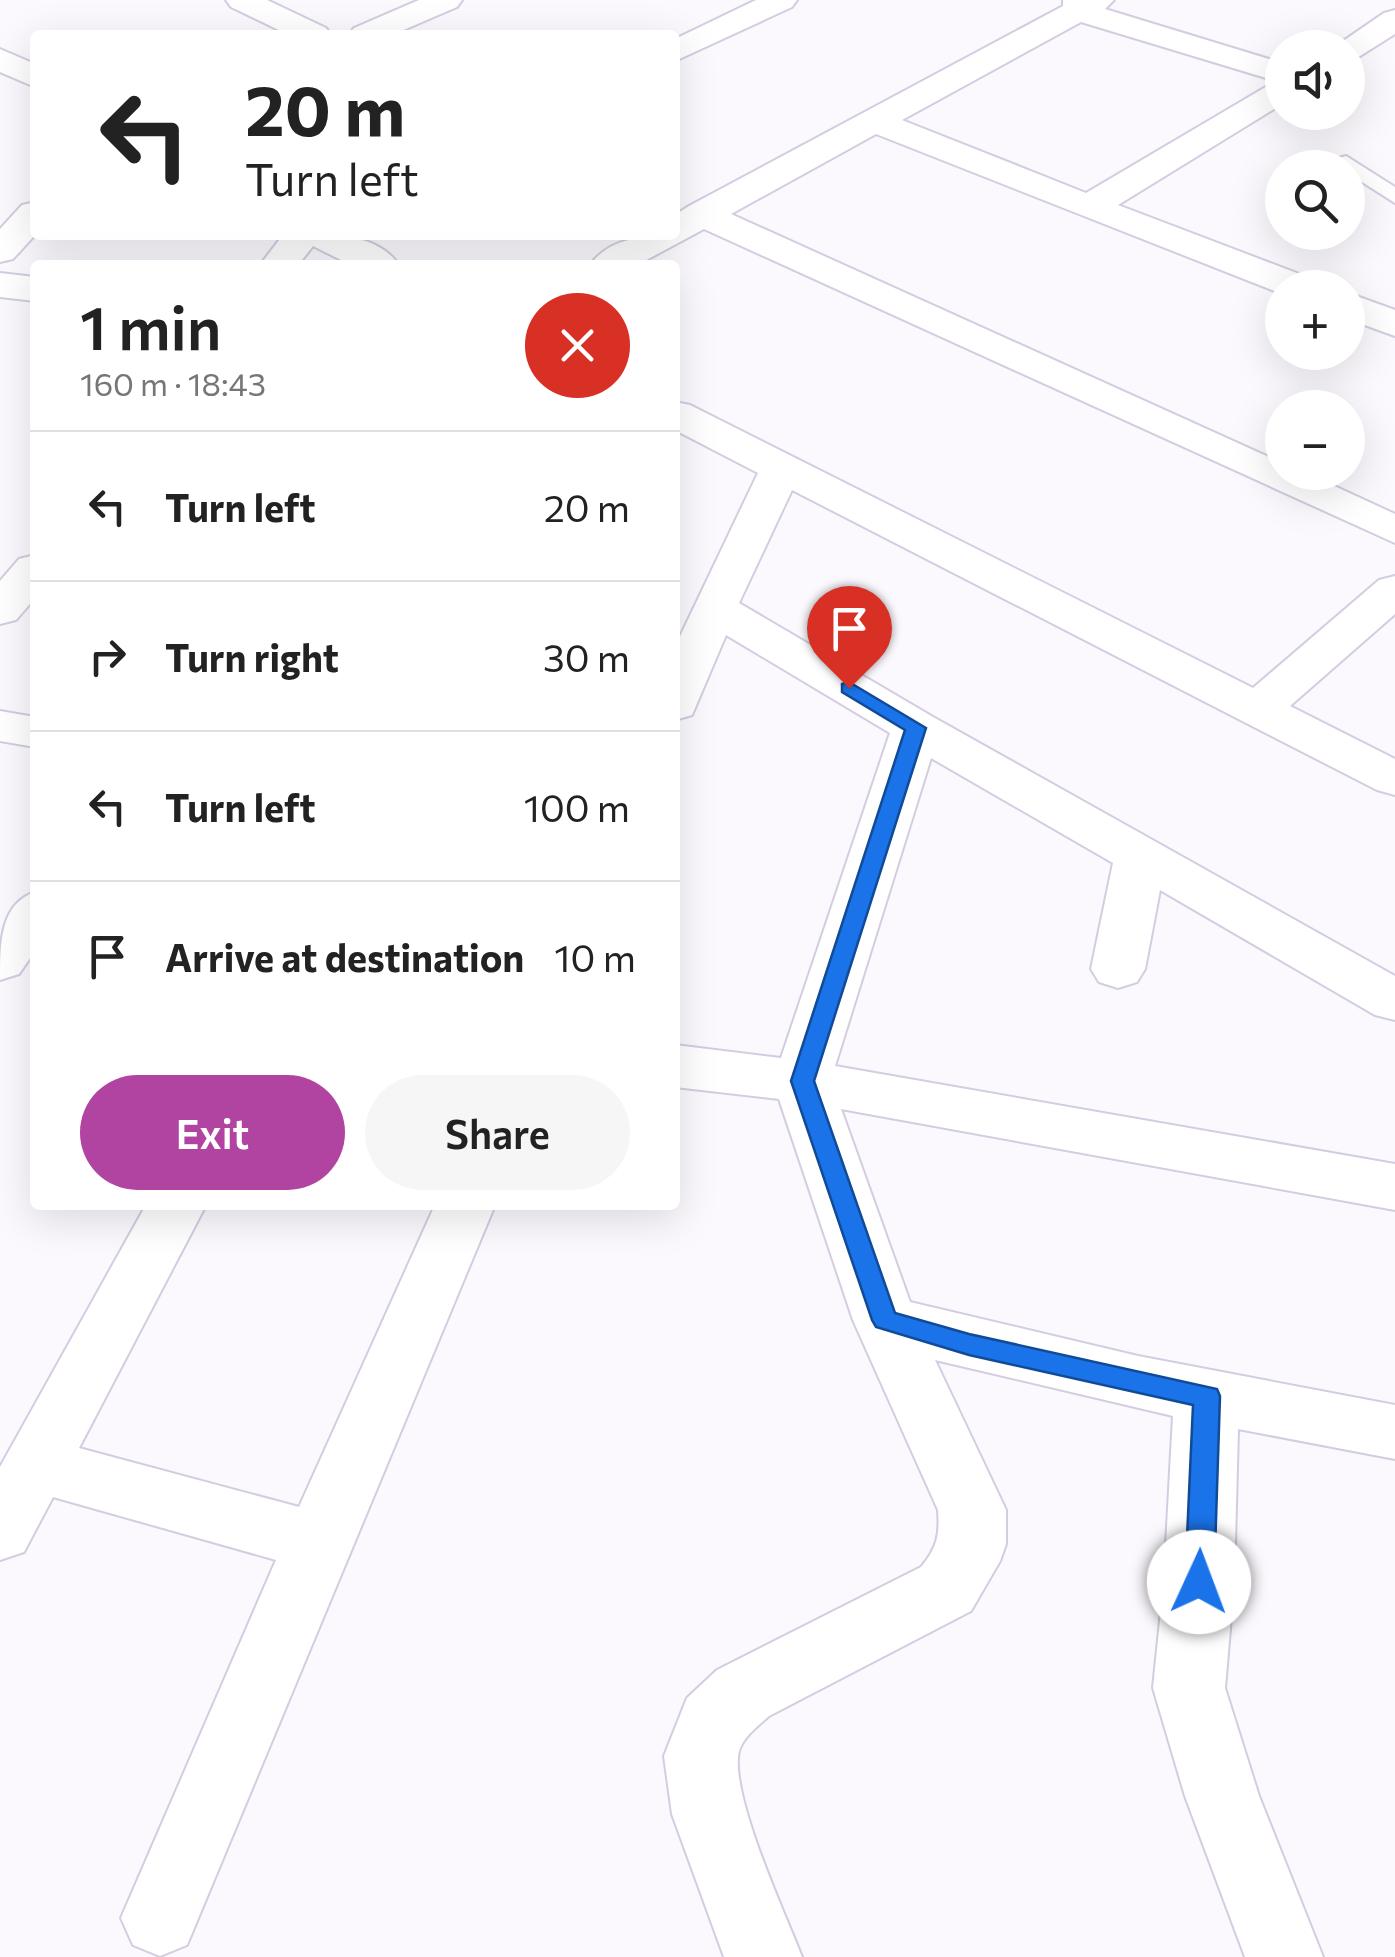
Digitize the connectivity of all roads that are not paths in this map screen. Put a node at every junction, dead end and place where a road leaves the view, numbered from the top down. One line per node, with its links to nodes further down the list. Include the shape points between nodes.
1 (242, 0): 6 (street)
2 (446, 0): 7 (street)
3 (781, 0): 9 (street)
4 (1085, 4): 11 (street); 14 (street)
5 (1395, 20): 8 (street)
6 (304, 30)
7 (377, 30)
8 (1365, 39)
9 (680, 49)
10 (0, 59): 12 (street)
11 (1265, 67)
12 (30, 74)
13 (1265, 100): 17 (street)
14 (873, 121): 17 (street); 19 (street)
15 (1365, 176): 16 (lane)
16 (1395, 197)
17 (1089, 207): 27 (street)
18 (30, 218): 23 (street)
19 (689, 222): 34 (street)
20 (298, 240): 24 (street)
21 (331, 240): 25 (street)
22 (655, 240): 26 (street)
23 (0, 251)
24 (282, 260)
25 (370, 260)
26 (618, 260)
27 (1265, 275)
28 (0, 285): 29 (street)
29 (30, 288)
30 (1365, 313): 31 (street)
31 (1395, 324)
32 (680, 417): 33 (street)
33 (782, 469): 37 (street); 40 (street)
34 (1395, 530)
35 (30, 575): 38 (street)
36 (1395, 590): 40 (street)
37 (714, 608): 39 (street); 42 (street)
38 (0, 610)
39 (680, 693)
40 (1257, 710): 44 (street)
41 (0, 726): 43 (street)
42 (916, 728): 45 (street); 51 (street)
43 (30, 731)
44 (1395, 779)
45 (1140, 856): 48 (street); 49 (street)
46 (30, 917): 47 (street)
47 (0, 961)
48 (1118, 970)
49 (1395, 1002)
50 (680, 1067): 51 (street)
51 (802, 1081): 52 (street); 55 (street)
52 (1395, 1187)
53 (173, 1210): 58 (street)
54 (463, 1210): 60 (street)
55 (885, 1320): 56 (street, via 969,1345); 62 (street, via 972,1510 974,1534 968,1563 946,1588 743,1693 713,1722 700,1756 710,1814)
56 (1207, 1396): 57 (street); 63 (street, via 1188,1688)
57 (1395, 1432)
58 (39, 1465): 59 (street); 60 (street)
59 (0, 1531)
60 (318, 1542): 61 (street)
61 (160, 1918)
62 (763, 1957)
63 (1284, 1957)

